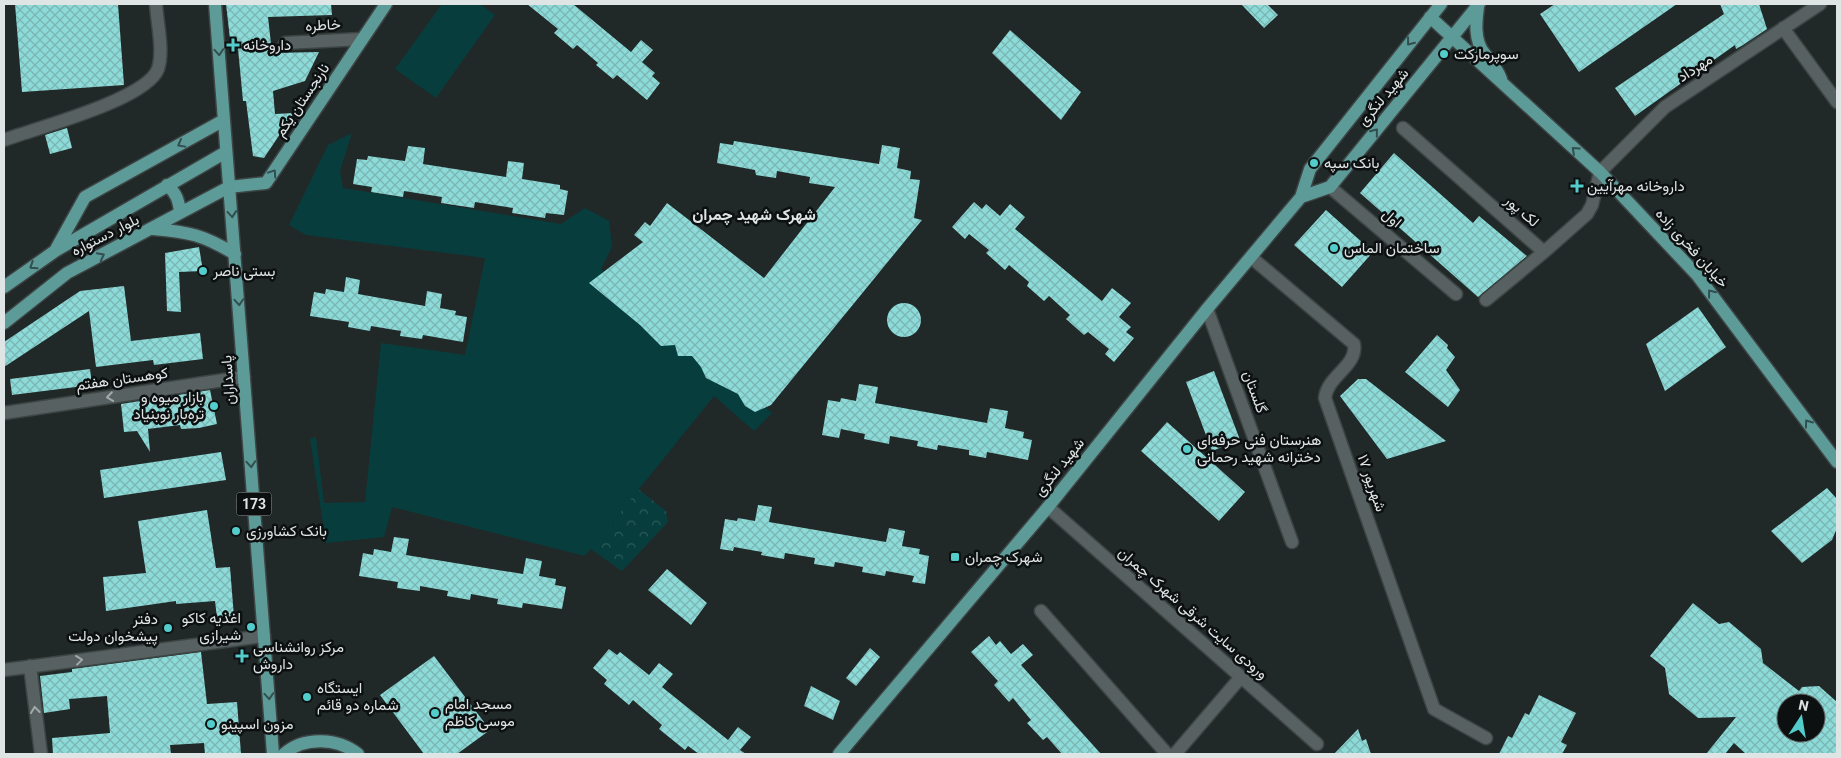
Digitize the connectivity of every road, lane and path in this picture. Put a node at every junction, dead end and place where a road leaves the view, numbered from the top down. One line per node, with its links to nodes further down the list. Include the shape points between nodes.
1 (156, 4): 16 (street, via 160,58 157,70 147,83 126,97)
2 (215, 4): 14 (main road, پاسداران / 173, one-way to 14)
3 (386, 4): 10 (main road, نارنجستان یکم)
4 (1441, 4): 7 (main road, شهید لنگری)
5 (1479, 4): 9 (main road, شهید لنگری); 12 (main road, via 1477,37 1483,51 1497,67)
6 (1820, 4): 8 (street, مهرداد)
7 (1430, 17): 9 (main road, خیابان فخری زاده); 22 (main road, شهید لنگری, one-way to 22, via 1310,169)
8 (1783, 28): 13 (street); 18 (street, مهرداد, via 1665,107)
9 (1452, 38): 12 (main road, خیابان فخری زاده); 21 (main road, شهید لنگری, one-way to 9)
10 (362, 39): 11 (street, خاطره); 20 (main road, نارنجستان یکم, one-way to 10, via 266,183)
11 (286, 42)
12 (1503, 84): 18 (main road, خیابان فخری زاده, one-way to 12)
13 (1837, 102)
14 (224, 120): 17 (main road, پاسداران / 173); 25 (main road, one-way to 25, via 85,198)
15 (1403, 128): 26 (street, لک پور)
16 (4, 140)
17 (226, 152): 19 (main road, بلوار دستواره); 20 (main road, پاسداران / 173)
18 (1600, 172): 26 (street, via 1590,210); 36 (main road, خیابان فخری زاده, one-way to 18, via 1697,276)
19 (167, 185): 23 (main road, via 175,192); 25 (main road, بلوار دستواره)
20 (229, 187): 23 (main road, بلوار دستواره); 27 (main road, پاسداران / 173, one-way to 27)
21 (1330, 187): 22 (main road); 30 (street, اول)
22 (1301, 197): 28 (main road, شهید لنگری)
23 (180, 213): 24 (main road, بلوار دستواره)
24 (153, 228): 27 (main road, via 187,231 208,238); 33 (main road, بلوار دستواره, one-way to 24, via 67,273)
25 (55, 252): 29 (main road, بلوار دستواره, one-way to 29)
26 (1544, 252): 31 (street)
27 (235, 254): 34 (main road, پاسداران / 173, one-way to 34)
28 (1252, 258): 32 (main road, شهید لنگری); 44 (street, ۱۷ شهریور, via 1354,344 1353,357 1330,384 1325,398 1434,709)
29 (4, 288)
30 (1456, 294)
31 (1486, 300)
32 (1207, 309): 37 (main road, شهید لنگری); 38 (street, گلستان)
33 (4, 323)
34 (244, 377): 35 (street, کوهستان هفتم, one-way to 35); 40 (main road, پاسداران / 173, one-way to 40)
35 (4, 413)
36 (1837, 462)
37 (1048, 507): 43 (street, ورودی سایت شرقی شهرک چمران); 51 (main road, شهید لنگری)
38 (1292, 542)
39 (1041, 611): 52 (street)
40 (264, 636): 41 (street, one-way to 40); 48 (main road, پاسداران / 173, one-way to 48)
41 (30, 666): 42 (street); 47 (street, one-way to 41)
42 (4, 670)
43 (1241, 677): 45 (street, ورودی سایت شرقی شهرک چمران); 46 (street)
44 (1486, 738)
45 (1317, 744)
46 (1179, 753)
47 (41, 754)
48 (273, 754)
49 (284, 754): 50 (main road, via 304,743 322,741 340,744)
50 (358, 754)
51 (839, 754)
52 (1167, 754)

